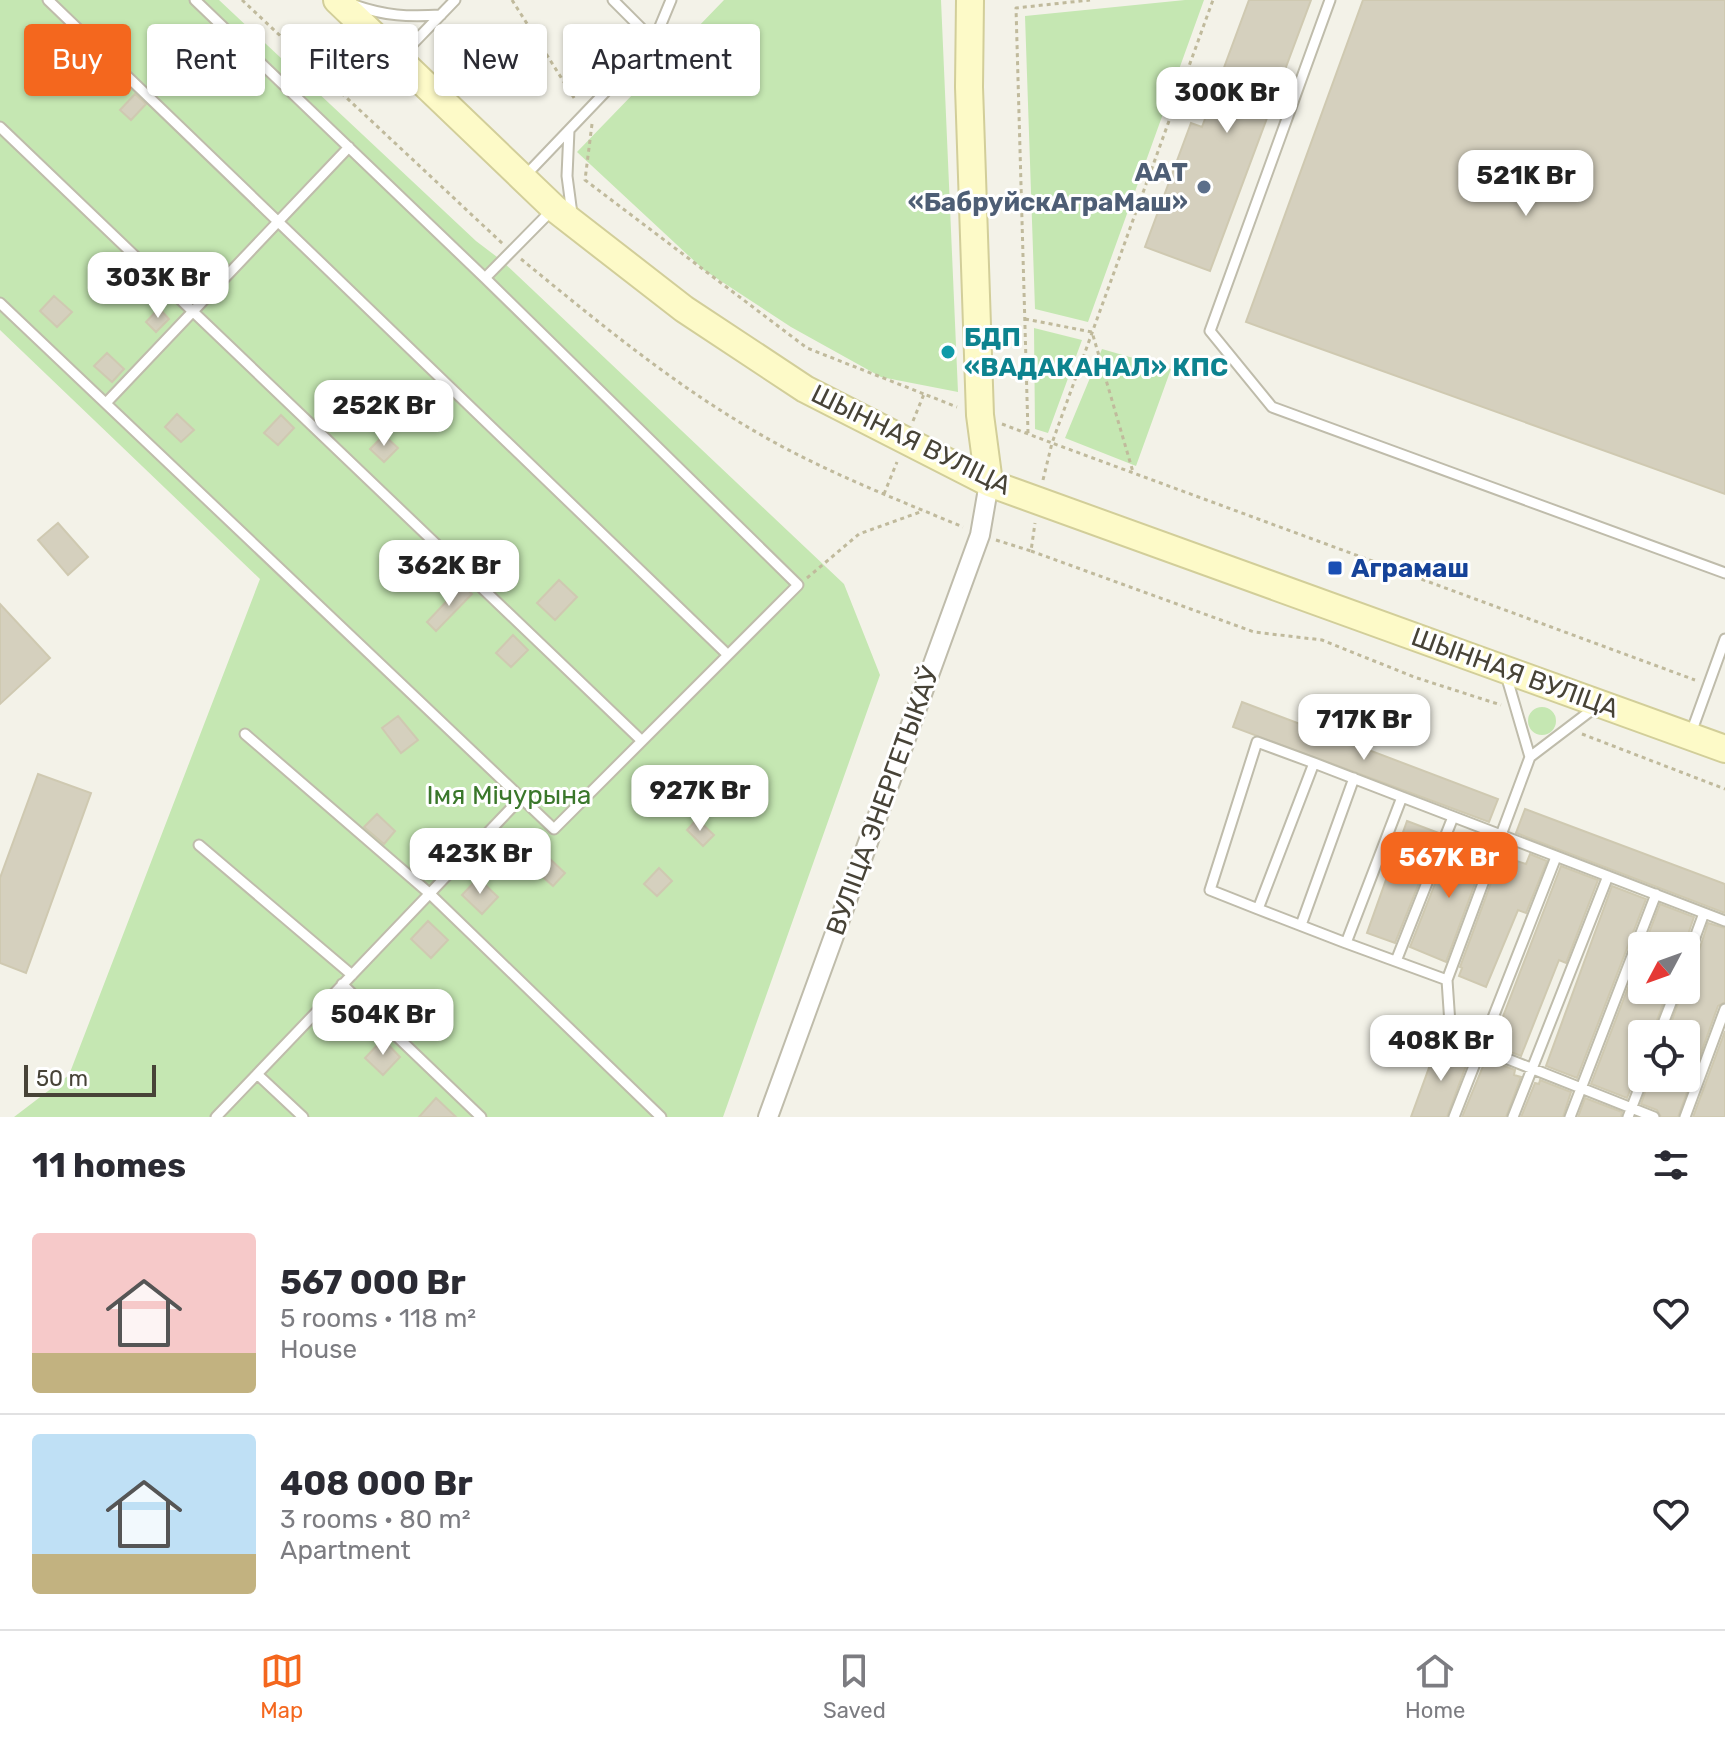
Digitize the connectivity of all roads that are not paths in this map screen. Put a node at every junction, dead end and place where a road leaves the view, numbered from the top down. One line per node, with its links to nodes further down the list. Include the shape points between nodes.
1 (48, 0): 21 (lane)
2 (195, 0): 18 (lane)
3 (338, 0): 9 (lane, via 380,14); 10 (main road, ШЫННАЯ ВУЛІЦА)
4 (455, 0): 9 (lane)
5 (613, 0): 11 (lane)
6 (671, 0): 12 (lane)
7 (970, 0): 26 (main road, via 980,415)
8 (1330, 0): 27 (lane, via 1210,331 1272,407)
9 (441, 15): 13 (lane)
10 (362, 24)
11 (637, 24)
12 (661, 24)
13 (418, 38)
14 (418, 79): 19 (main road, ШЫННАЯ ВУЛІЦА)
15 (601, 96): 17 (lane)
16 (0, 127): 24 (lane)
17 (569, 130): 19 (lane); 20 (lane)
18 (349, 147): 21 (lane); 22 (lane)
19 (521, 179): 20 (main road, ШЫННАЯ ВУЛІЦА)
20 (563, 216): 22 (lane, via 511,252); 26 (main road, ШЫННАЯ ВУЛІЦА, via 684,309 805,389)
21 (278, 222): 24 (lane); 29 (lane)
22 (485, 278): 29 (lane, via 798,585)
23 (0, 303): 25 (lane)
24 (193, 311): 25 (lane); 34 (lane)
25 (106, 403): 40 (lane)
26 (989, 483): 30 (main road, ШЫННАЯ ВУЛІЦА); 69 (street, ВУЛІЦА ЭНЕРГЕТЫКАЎ, via 980,535)
27 (1725, 573)
28 (1725, 639): 33 (lane)
29 (728, 655): 34 (lane)
30 (1505, 669): 31 (main road, ШЫННАЯ ВУЛІЦА); 36 (lane)
31 (1599, 704): 33 (main road, ШЫННАЯ ВУЛІЦА); 36 (lane)
32 (245, 734): 46 (lane)
33 (1690, 736): 35 (main road, ШЫННАЯ ВУЛІЦА)
34 (642, 741): 40 (lane, via 554,829)
35 (1725, 749)
36 (1530, 757): 42 (lane)
37 (1314, 763): 38 (lane); 48 (lane); 48 (lane, via 1257,742 1210,890)
38 (1354, 778): 39 (lane); 51 (lane)
39 (1402, 797): 41 (lane); 53 (lane)
40 (521, 798): 46 (lane)
41 (1453, 817): 42 (lane); 54 (lane)
42 (1502, 836): 44 (lane); 56 (lane)
43 (199, 845): 55 (lane)
44 (1556, 857): 45 (lane); 59 (lane)
45 (1608, 876): 47 (lane); 60 (lane)
46 (429, 893): 55 (lane); 68 (lane)
47 (1656, 894): 49 (lane); 62 (lane)
48 (1258, 909): 51 (lane)
49 (1704, 913): 50 (lane); 52 (lane)
50 (1725, 921)
51 (1301, 925): 53 (lane)
52 (1697, 932)
53 (1346, 943): 54 (lane)
54 (1396, 961): 56 (lane)
55 (352, 975): 57 (lane)
56 (1447, 980): 59 (lane, via 1450,1024)
57 (342, 984): 61 (lane); 67 (lane)
58 (1725, 1009): 74 (lane)
59 (1480, 1048): 60 (lane); 70 (lane)
60 (1531, 1068): 62 (lane); 71 (lane)
61 (257, 1074): 65 (lane); 66 (lane)
62 (1581, 1088): 64 (lane); 72 (lane)
63 (1638, 1092): 64 (lane)
64 (1630, 1112): 73 (lane)
65 (216, 1117)
66 (303, 1117)
67 (481, 1117)
68 (661, 1117)
69 (768, 1117)
70 (1454, 1117)
71 (1513, 1117)
72 (1570, 1117)
73 (1654, 1117)
74 (1685, 1117)

